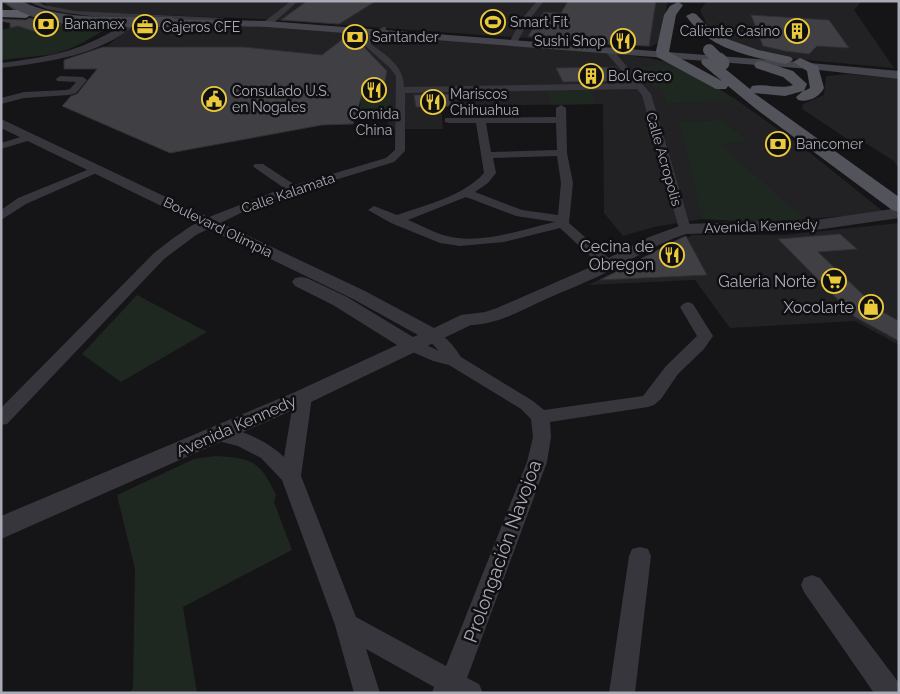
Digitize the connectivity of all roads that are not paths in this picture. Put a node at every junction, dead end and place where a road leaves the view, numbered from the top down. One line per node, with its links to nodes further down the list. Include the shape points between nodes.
1 (22, 1): 6 (highway); 9 (main road, bridge, via 36,9 70,16)
2 (32, 1): 10 (street, via 42,7 75,13)
3 (295, 1): 12 (street)
4 (541, 1): 14 (street)
5 (679, 3): 7 (main road); 16 (main road, via 668,17 668,33)
6 (4, 4): 8 (highway); 9 (main road, bridge, via 63,17)
7 (688, 13): 17 (main road); 20 (main road, via 702,30 723,40 758,54)
8 (26, 14): 11 (street, via 64,20)
9 (172, 20): 10 (main road)
10 (223, 21): 11 (street); 12 (main road)
11 (127, 23): 18 (street, via 88,48)
12 (269, 23): 13 (main road); 13 (main road)
13 (379, 29): 14 (main road); 14 (main road); 28 (street, Calle Kalamata, via 367,44 397,70)
14 (515, 41): 15 (main road); 16 (main road)
15 (608, 50): 16 (main road); 26 (street)
16 (662, 52): 19 (main road); 20 (main road); 32 (main road, via 669,60 689,67)
17 (706, 54): 27 (main road); 32 (main road)
18 (57, 56): 21 (street); 22 (street, via 60,60)
19 (749, 62): 20 (main road); 27 (main road, via 788,74 800,84 799,88 791,91)
20 (799, 63): 23 (main road); 24 (main road); 30 (main road, via 813,69 816,91 793,101)
21 (1, 64)
22 (57, 69)
23 (899, 70)
24 (899, 75)
25 (60, 79): 29 (street, via 83,80 73,91 66,93 24,95)
26 (642, 88): 28 (street); 52 (street, Calle Acropolis)
27 (757, 89): 44 (main road)
28 (401, 90): 42 (street, Calle Kalamata, via 398,154 390,160)
29 (1, 101)
30 (792, 106)
31 (561, 114): 34 (street); 38 (street)
32 (772, 114): 45 (main road)
33 (449, 120): 34 (street)
34 (480, 120): 39 (street)
35 (1, 123): 37 (street, Boulevard Olimpia)
36 (1, 134): 37 (street, Boulevard Olimpia)
37 (16, 142): 41 (street, Boulevard Olimpia)
38 (562, 153): 39 (street); 51 (street, via 568,183)
39 (487, 155): 43 (street, via 490,173 487,179)
40 (259, 166): 42 (street)
41 (89, 172): 48 (street, via 22,201); 50 (street, Boulevard Olimpia); 53 (street, Boulevard Olimpia)
42 (294, 190): 50 (street, Calle Kalamata)
43 (465, 192): 49 (street); 51 (street, via 520,213)
44 (899, 192)
45 (899, 206)
46 (374, 210): 49 (street)
47 (899, 213): 52 (street, Avenida Kennedy, via 816,225)
48 (1, 216)
49 (395, 220): 51 (street, via 458,242 480,241)
50 (211, 222): 53 (street, Calle Kalamata); 56 (street, Boulevard Olimpia)
51 (562, 222): 54 (street)
52 (685, 229): 54 (street, Avenida Kennedy)
53 (195, 230): 57 (street, Boulevard Olimpia, via 340,301); 61 (street, Calle Kalamata, via 159,256)
54 (604, 262): 56 (street, Avenida Kennedy, via 490,316 468,319)
55 (688, 307): 60 (street, via 705,336 648,401)
56 (432, 335): 57 (street, Avenida Kennedy); 58 (street, via 449,351)
57 (412, 345): 58 (street); 59 (street, Avenida Kennedy)
58 (454, 361): 60 (street, via 527,405)
59 (303, 397): 62 (street, Avenida Kennedy); 63 (street)
60 (540, 417): 68 (street, Prolongación Navojoa, via 542,437 537,462)
61 (1, 419)
62 (217, 434): 63 (street, via 243,440 268,453); 64 (street, Avenida Kennedy)
63 (291, 476): 67 (street)
64 (1, 528)
65 (640, 556): 70 (street)
66 (812, 585): 71 (street)
67 (348, 625): 68 (street); 69 (street)
68 (456, 689)
69 (368, 693)
70 (622, 693)
71 (890, 693)

